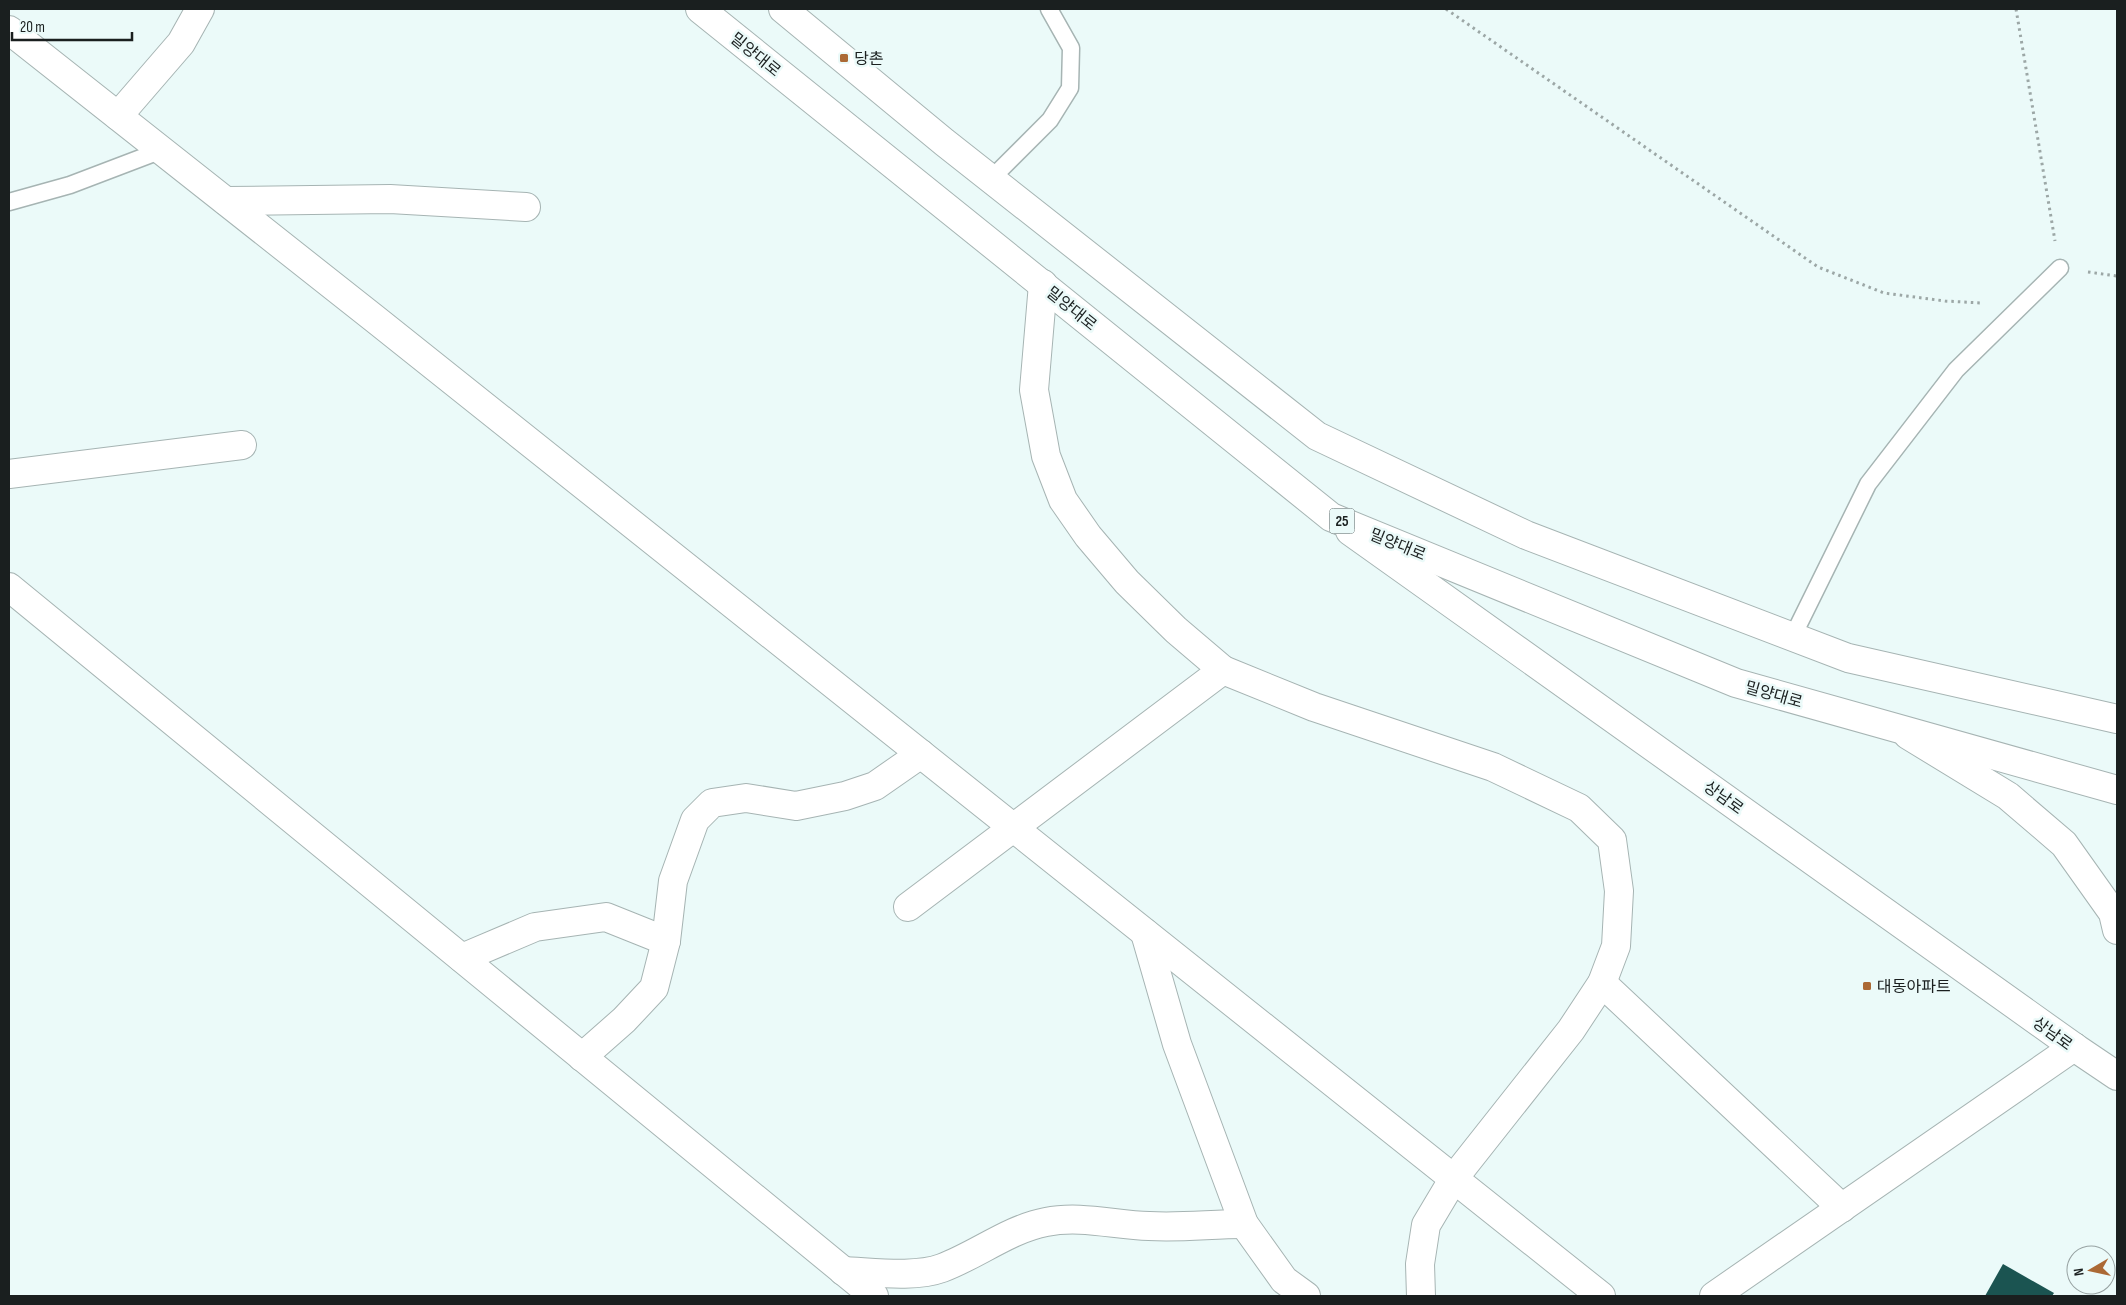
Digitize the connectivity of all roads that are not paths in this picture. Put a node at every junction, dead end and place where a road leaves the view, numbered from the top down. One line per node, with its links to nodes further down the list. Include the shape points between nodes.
1 (200, 9): 6 (street, via 181,43)
2 (700, 9): 13 (street, 밀양대로 / 25)
3 (783, 9): 8 (street)
4 (1050, 9): 8 (lane, via 1071,48 1070,88 1050,120)
5 (9, 30): 6 (street)
6 (118, 116): 7 (street)
7 (162, 150): 9 (street); 10 (lane, via 70,185)
8 (991, 179): 18 (street, via 1317,436 1526,535)
9 (226, 201): 11 (street, via 390,199); 22 (street)
10 (9, 202)
11 (526, 207)
12 (2060, 268): 18 (lane, via 1956,370 1868,484)
13 (1043, 284): 16 (street, 밀양대로 / 25); 19 (street, via 1034,390 1046,456 1063,500 1127,582)
14 (242, 445): 15 (street)
15 (9, 474)
16 (1331, 517): 21 (street, 밀양대로 / 25, via 1736,683); 31 (street, 상남로)
17 (9, 587): 29 (street)
18 (1793, 636): 20 (street, via 1848,658)
19 (1223, 670): 24 (street); 30 (street, via 1314,707 1493,767 1579,808 1612,840 1619,891 1616,946)
20 (2117, 719)
21 (1898, 729): 23 (street, 밀양대로 / 25); 26 (street, via 2008,796 2064,844 2113,913)
22 (921, 754): 24 (street); 28 (street, via 875,786 845,796 796,806 746,798 712,803 695,820 674,881)
23 (2117, 790)
24 (1015, 829): 25 (street); 27 (street)
25 (908, 907)
26 (2117, 930)
27 (1145, 933): 34 (street); 36 (street, via 1177,1044)
28 (666, 941): 29 (street, via 606,917 535,927); 32 (street, via 654,988)
29 (462, 958): 32 (street)
30 (1602, 983): 34 (street, via 1571,1030); 35 (street)
31 (2074, 1047): 33 (street, 상남로); 35 (street)
32 (582, 1057): 37 (street)
33 (2117, 1076)
34 (1454, 1178): 40 (street, via 1426,1225 1420,1264); 41 (street)
35 (1842, 1208): 42 (street)
36 (1244, 1224): 37 (street, via 1162,1227 1079,1219 1046,1222 1014,1233 940,1269 905,1273); 39 (street, via 1284,1280)
37 (843, 1271): 38 (street)
38 (874, 1296)
39 (1306, 1296)
40 (1421, 1296)
41 (1601, 1296)
42 (1714, 1296)

